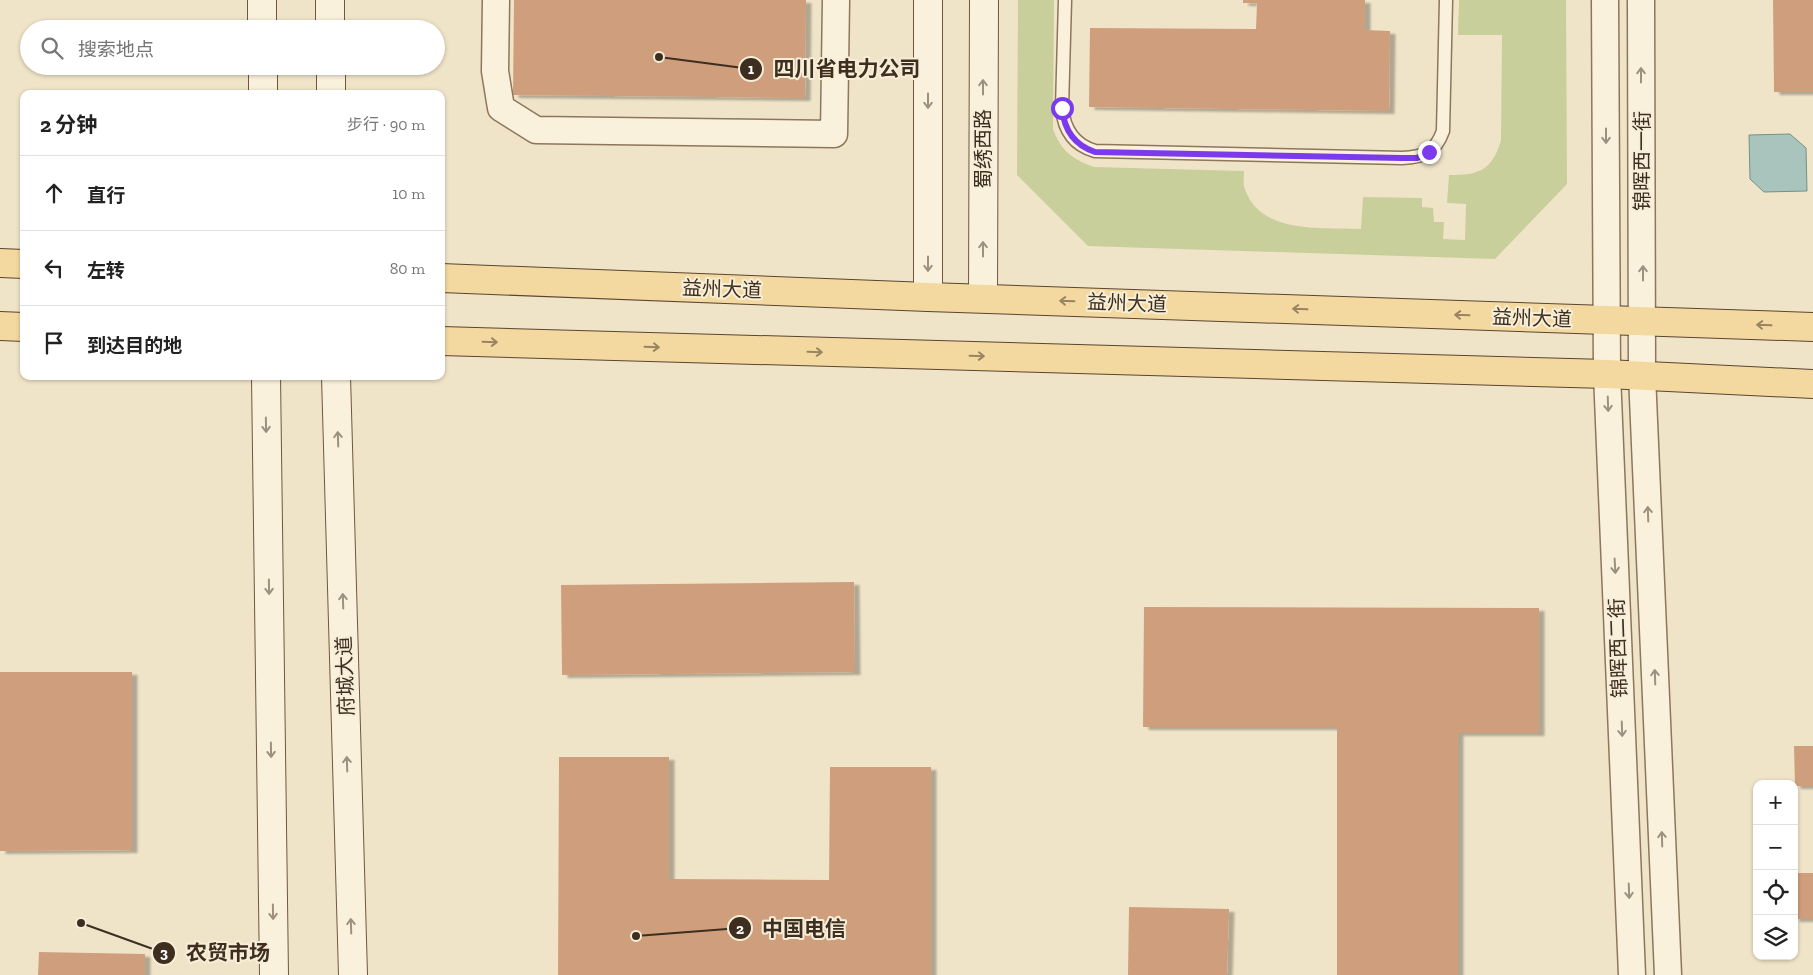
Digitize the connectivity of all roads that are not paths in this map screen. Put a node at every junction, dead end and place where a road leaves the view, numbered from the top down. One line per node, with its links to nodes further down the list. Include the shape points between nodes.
1 (262, 0): 11 (main road)
2 (330, 0): 12 (main road)
3 (496, 0): 4 (street, via 495,71 500,108 536,130 834,134)
4 (836, 0)
5 (928, 0): 20 (main road, one-way to 20)
6 (984, 0): 21 (main road, 蜀绣西路, one-way to 6)
7 (1065, 0): 8 (lane, via 1062,108 1064,122 1076,142 1084,148 1095,152 1417,158 1439,142 1443,131)
8 (1446, 0)
9 (1605, 0): 22 (street, 锦晖西一街, one-way to 22)
10 (1641, 0): 23 (street, 锦晖西一街, one-way to 10)
11 (262, 20)
12 (330, 20)
13 (263, 75): 15 (main road)
14 (331, 75): 16 (main road)
15 (263, 90)
16 (331, 90)
17 (0, 264): 18 (main road)
18 (20, 264)
19 (445, 278): 20 (main road, 益州大道)
20 (928, 297): 21 (main road, 益州大道)
21 (983, 298): 22 (main road, 益州大道, one-way to 21)
22 (1606, 320): 23 (main road, 益州大道); 28 (street, 锦晖西二街)
23 (1643, 321): 26 (main road, 益州大道, one-way to 23); 29 (street, 锦晖西二街)
24 (0, 326): 25 (main road)
25 (20, 327)
26 (1813, 327)
27 (445, 341): 28 (main road, one-way to 28)
28 (1607, 374): 29 (main road); 35 (street, 锦晖西二街, one-way to 35)
29 (1642, 375): 32 (main road); 36 (street, 锦晖西二街, one-way to 29)
30 (266, 380): 33 (main road, one-way to 33)
31 (336, 380): 34 (main road, 府城大道, one-way to 31)
32 (1813, 384)
33 (274, 975)
34 (353, 975)
35 (1632, 975)
36 (1668, 975)

